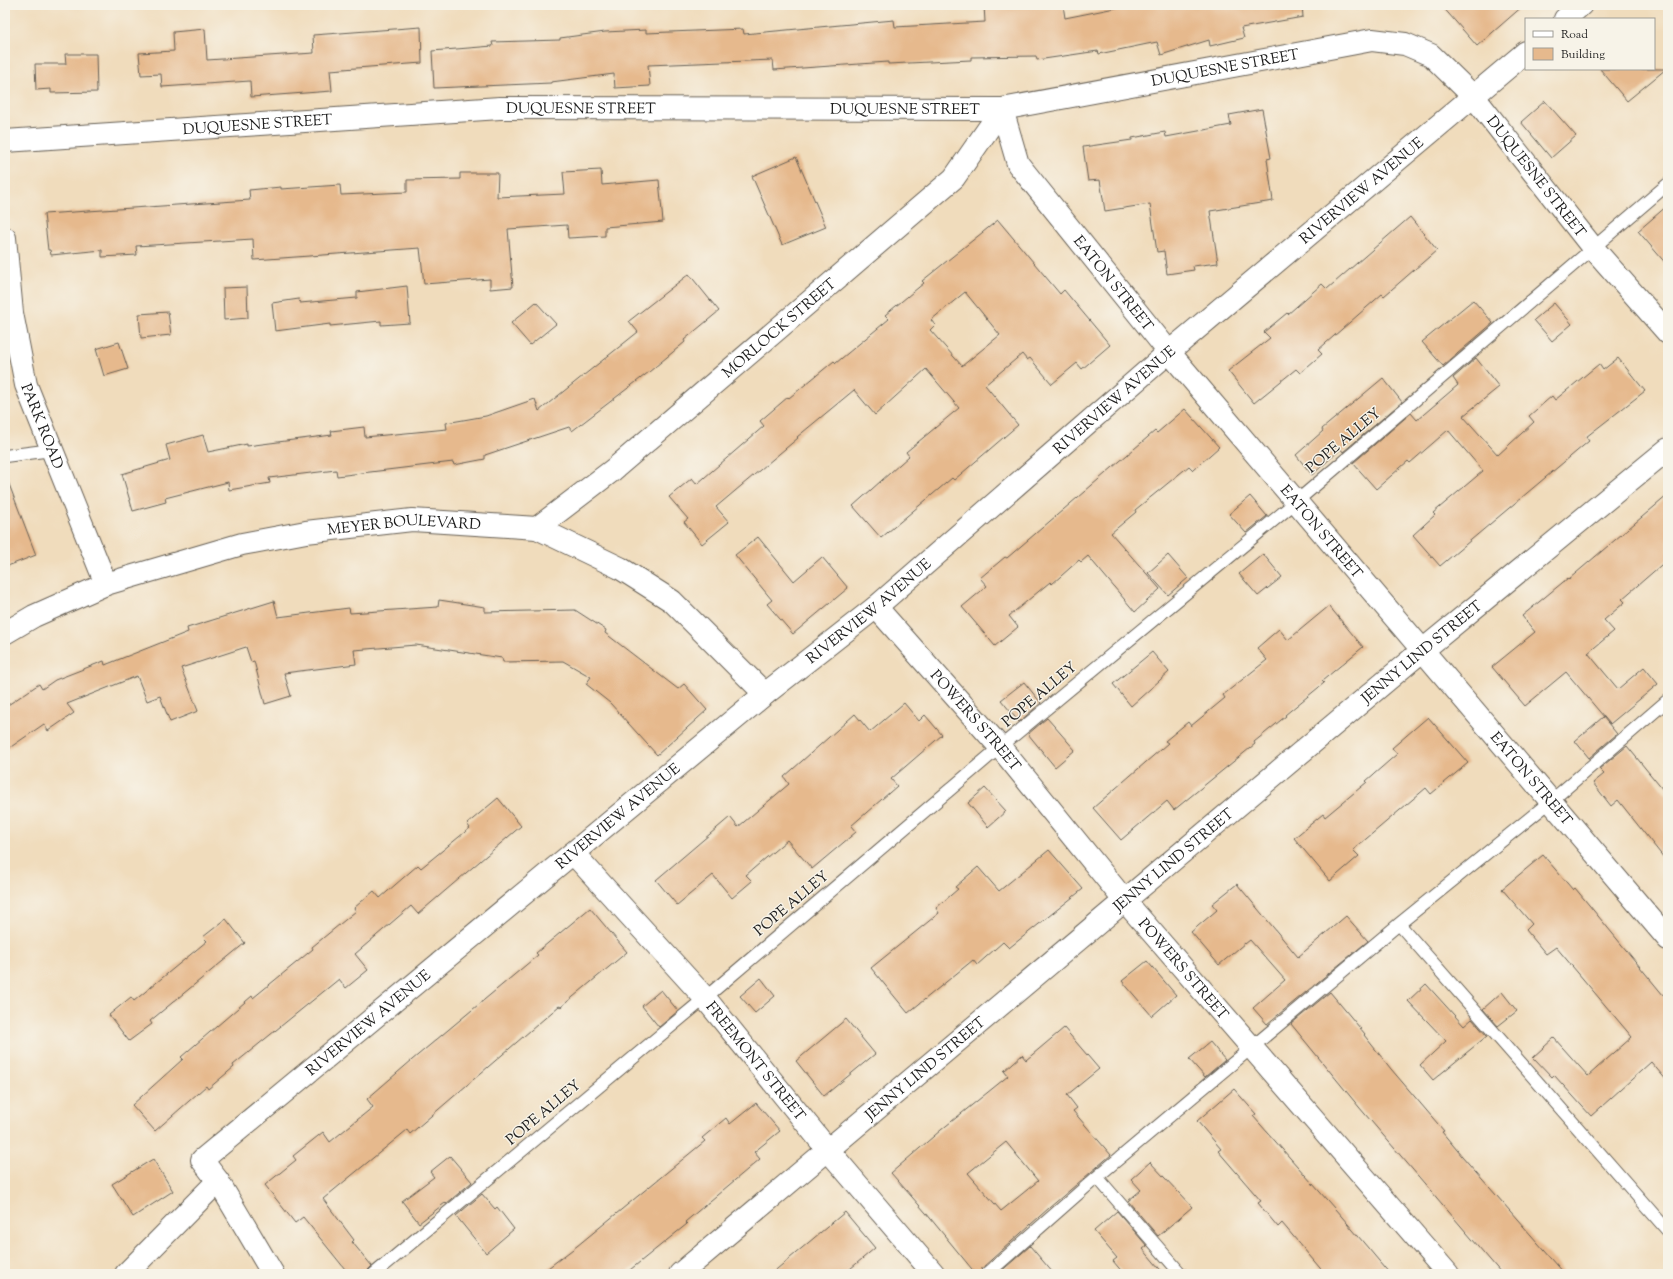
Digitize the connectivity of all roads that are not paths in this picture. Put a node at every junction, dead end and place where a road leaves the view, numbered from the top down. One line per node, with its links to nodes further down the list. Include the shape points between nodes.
1 (1581, 5): 2 (street)
2 (1566, 18)
3 (1525, 53): 4 (street, RIVERVIEW AVENUE)
4 (1474, 97): 5 (street, DUQUESNE STREET, via 1431,56 1405,44 1372,40); 9 (street, DUQUESNE STREET); 11 (street, RIVERVIEW AVENUE)
5 (1002, 108): 6 (street, DUQUESNE STREET, via 500,108); 11 (street, EATON STREET, via 1018,164); 16 (street, MORLOCK STREET, via 954,178 613,470)
6 (5, 141)
7 (1668, 184): 9 (lane, POPE ALLEY)
8 (5, 238): 13 (street, PARK ROAD, via 12,313 26,385)
9 (1594, 248): 10 (street, DUQUESNE STREET); 15 (lane, POPE ALLEY)
10 (1668, 332)
11 (1170, 352): 15 (street, EATON STREET); 18 (street, RIVERVIEW AVENUE)
12 (1668, 449): 20 (street, JENNY LIND STREET)
13 (52, 450): 14 (lane); 17 (street, PARK ROAD)
14 (5, 456)
15 (1297, 500): 20 (street, EATON STREET); 23 (lane, POPE ALLEY)
16 (537, 528): 17 (street, MEYER BOULEVARD, via 412,520 306,532 242,544); 21 (street, MEYER BOULEVARD, via 620,568 672,601)
17 (106, 584): 19 (street, MEYER BOULEVARD, via 34,616)
18 (876, 607): 21 (street, RIVERVIEW AVENUE); 23 (street, POWERS STREET)
19 (5, 633)
20 (1423, 650): 24 (street, EATON STREET); 26 (street, JENNY LIND STREET)
21 (765, 694): 25 (street, RIVERVIEW AVENUE)
22 (1668, 700): 24 (lane)
23 (1000, 747): 26 (street, POWERS STREET); 29 (lane, POPE ALLEY)
24 (1551, 801): 27 (lane); 28 (street, EATON STREET)
25 (573, 853): 29 (street, FREEMONT STREET); 33 (street, RIVERVIEW AVENUE, via 202,1160)
26 (1124, 900): 30 (street, POWERS STREET); 31 (street, JENNY LIND STREET)
27 (1399, 924): 30 (lane); 34 (lane)
28 (1668, 939)
29 (705, 998): 31 (street, FREEMONT STREET); 37 (lane, POPE ALLEY)
30 (1251, 1048): 32 (lane); 42 (street, POWERS STREET)
31 (828, 1150): 38 (street, JENNY LIND STREET); 39 (street, FREEMONT STREET)
32 (1097, 1177): 40 (lane); 41 (lane)
33 (218, 1181): 35 (street); 36 (street)
34 (1668, 1231)
35 (126, 1274)
36 (273, 1274)
37 (374, 1274)
38 (680, 1274)
39 (934, 1274)
40 (987, 1274)
41 (1181, 1274)
42 (1448, 1274)

